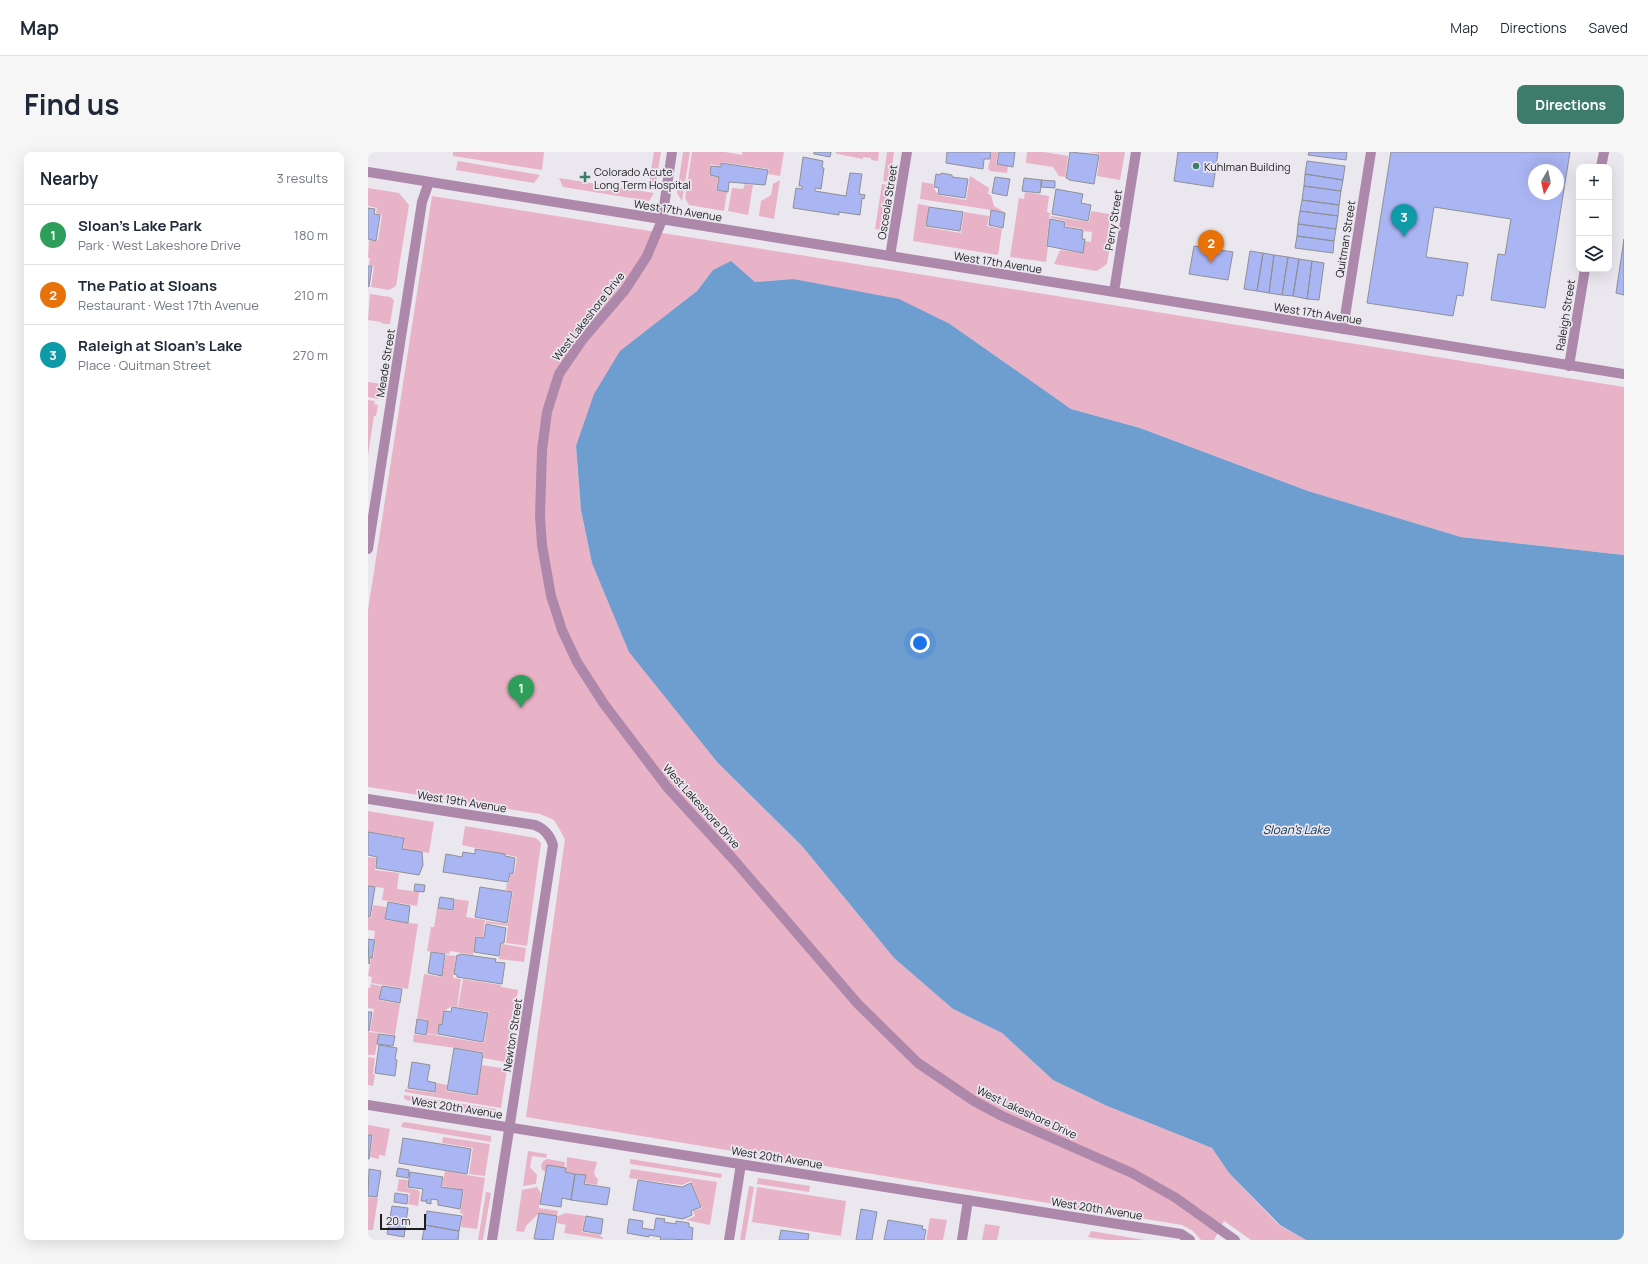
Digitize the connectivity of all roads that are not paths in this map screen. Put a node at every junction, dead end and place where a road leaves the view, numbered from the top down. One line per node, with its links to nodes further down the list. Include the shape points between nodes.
1 (672, 152): 9 (street)
2 (907, 152): 10 (street, Osceola Street)
3 (1136, 152): 12 (street, Perry Street)
4 (1371, 152): 13 (street, Quitman Street)
5 (1604, 152): 6 (street)
6 (1602, 164)
7 (368, 172): 8 (street, West 17th Avenue)
8 (429, 182): 9 (street, West 17th Avenue); 16 (street, Meade Street, via 422,202)
9 (662, 220): 10 (street, West 17th Avenue); 28 (street, West Lakeshore Drive, via 647,256 629,284 583,339 559,374 547,412 542,450 542,545 551,596 562,630 577,662 604,704 667,787 734,860 858,1004 918,1063 974,1101 1132,1173 1176,1198)
10 (890, 256): 12 (street, West 17th Avenue)
11 (1585, 272): 14 (street, Raleigh Street)
12 (1114, 292): 13 (street, West 17th Avenue)
13 (1343, 329): 14 (street, West 17th Avenue)
14 (1569, 366): 15 (street, West 17th Avenue)
15 (1624, 374)
16 (373, 483): 17 (street, Meade Street)
17 (368, 549)
18 (368, 799): 19 (street, West 19th Avenue, via 535,825)
19 (549, 835): 21 (street, Newton Street, via 553,852)
20 (368, 1105): 21 (street, West 20th Avenue)
21 (510, 1128): 22 (street, West 20th Avenue); 24 (street, Newton Street)
22 (741, 1164): 23 (street, West 20th Avenue); 25 (street)
23 (968, 1200): 26 (street); 27 (street, West 20th Avenue, via 1182,1234)
24 (492, 1240)
25 (729, 1240)
26 (962, 1240)
27 (1190, 1240)
28 (1235, 1240)

